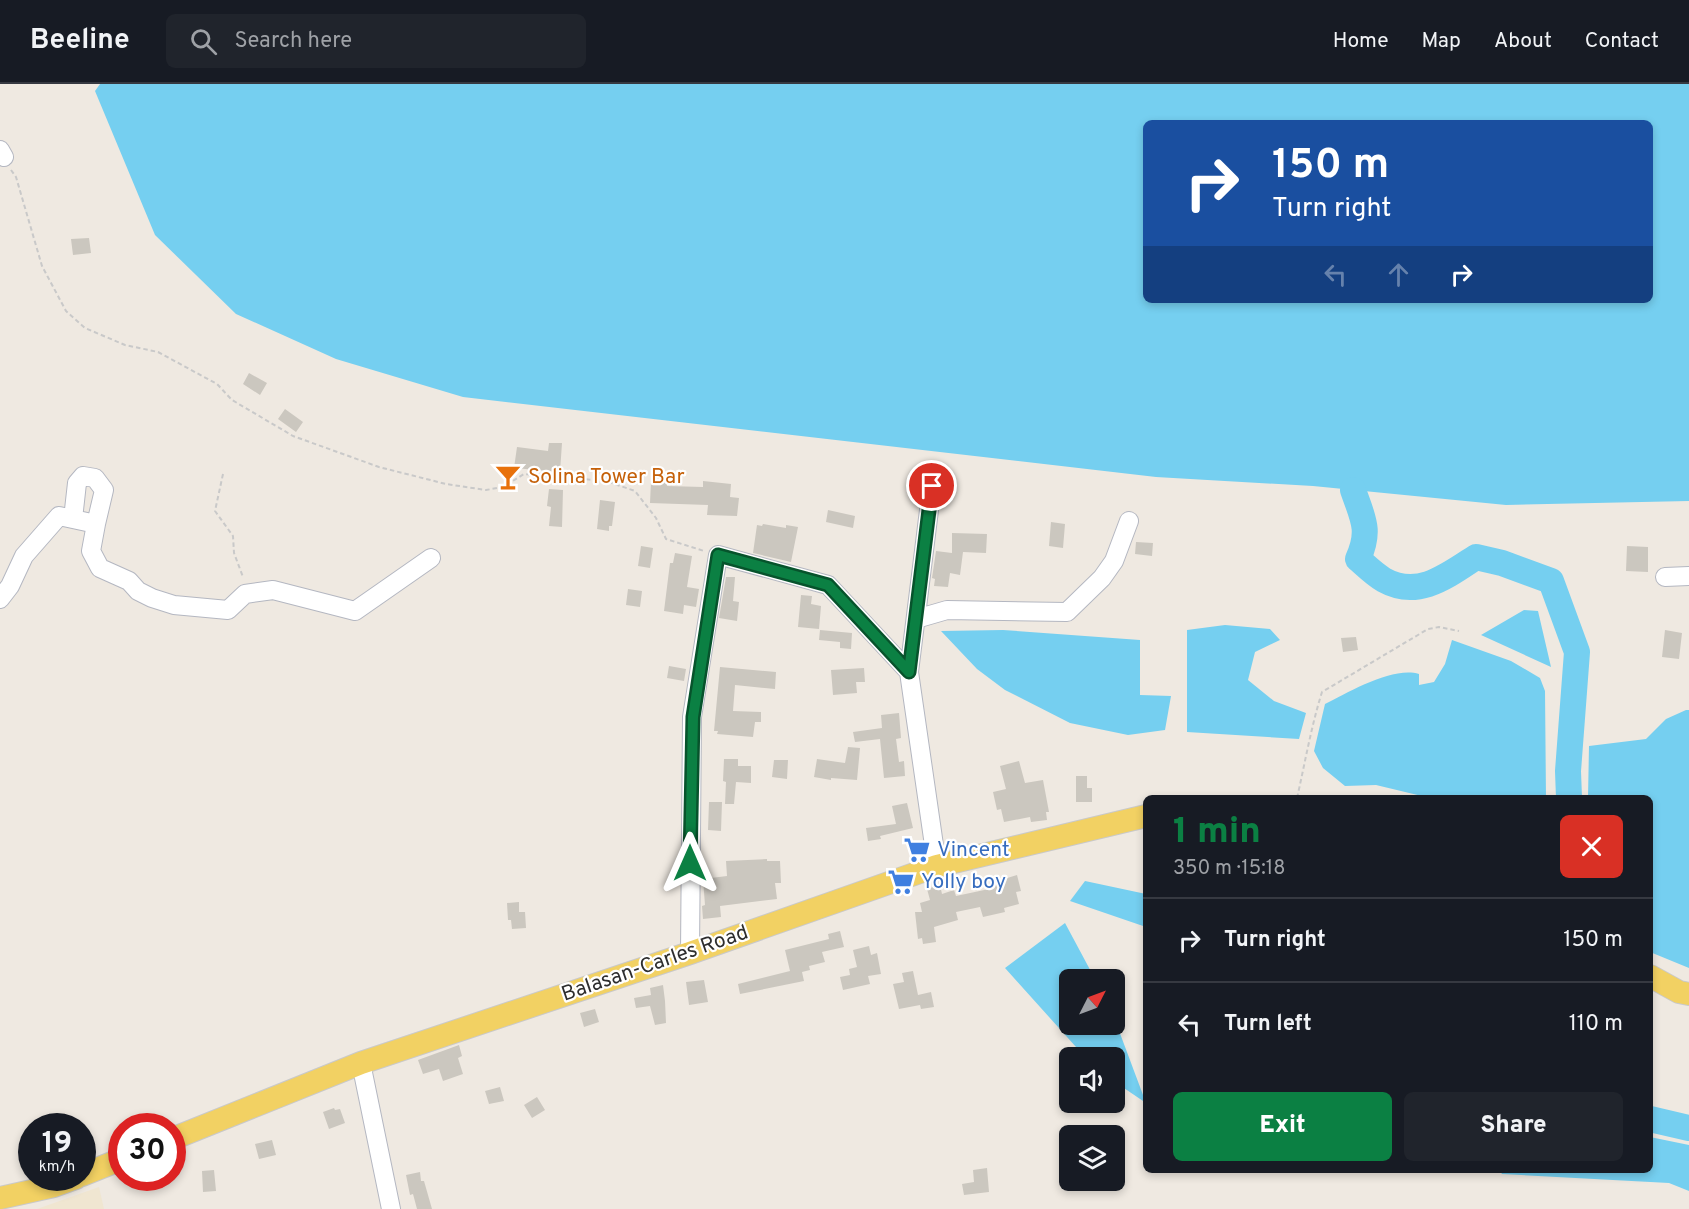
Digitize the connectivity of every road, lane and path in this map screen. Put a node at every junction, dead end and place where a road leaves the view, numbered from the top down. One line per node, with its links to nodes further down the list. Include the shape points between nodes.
1 (2, 154): 7 (path, via 16,177 42,266 66,311 85,328 125,345 158,352 217,384 232,400 293,436 379,467 486,490 503,487 524,474 606,481 635,491 666,539)
2 (223, 474): 11 (path, via 215,511 233,537)
3 (932, 486): 13 (street)
4 (73, 519): 6 (street); 6 (street, via 77,483 83,476 95,478 104,490); 12 (street, via 59,516 24,556)
5 (1129, 521): 13 (street, via 1114,561 1067,612 947,610)
6 (96, 524): 11 (street, via 91,550 100,568 129,581 138,591 174,604 228,610)
7 (718, 555): 15 (street, via 828,585); 19 (street, via 693,717)
8 (431, 558): 11 (street, via 356,611 273,590)
9 (1689, 576): 10 (street)
10 (1665, 577)
11 (245, 594)
12 (0, 599)
13 (916, 619): 15 (street)
14 (1459, 631): 16 (path, via 1428,629 1322,692)
15 (909, 672): 18 (street)
16 (1298, 795)
17 (1143, 817): 18 (main road, Balasan-Carles Road)
18 (937, 866): 19 (main road, Balasan-Carles Road)
19 (690, 953): 22 (main road, Balasan-Carles Road)
20 (1653, 978): 21 (main road)
21 (1689, 994)
22 (360, 1063): 23 (main road, Balasan-Carles Road); 26 (street)
23 (186, 1132)
24 (32, 1191): 25 (main road)
25 (0, 1198)
26 (391, 1209)

